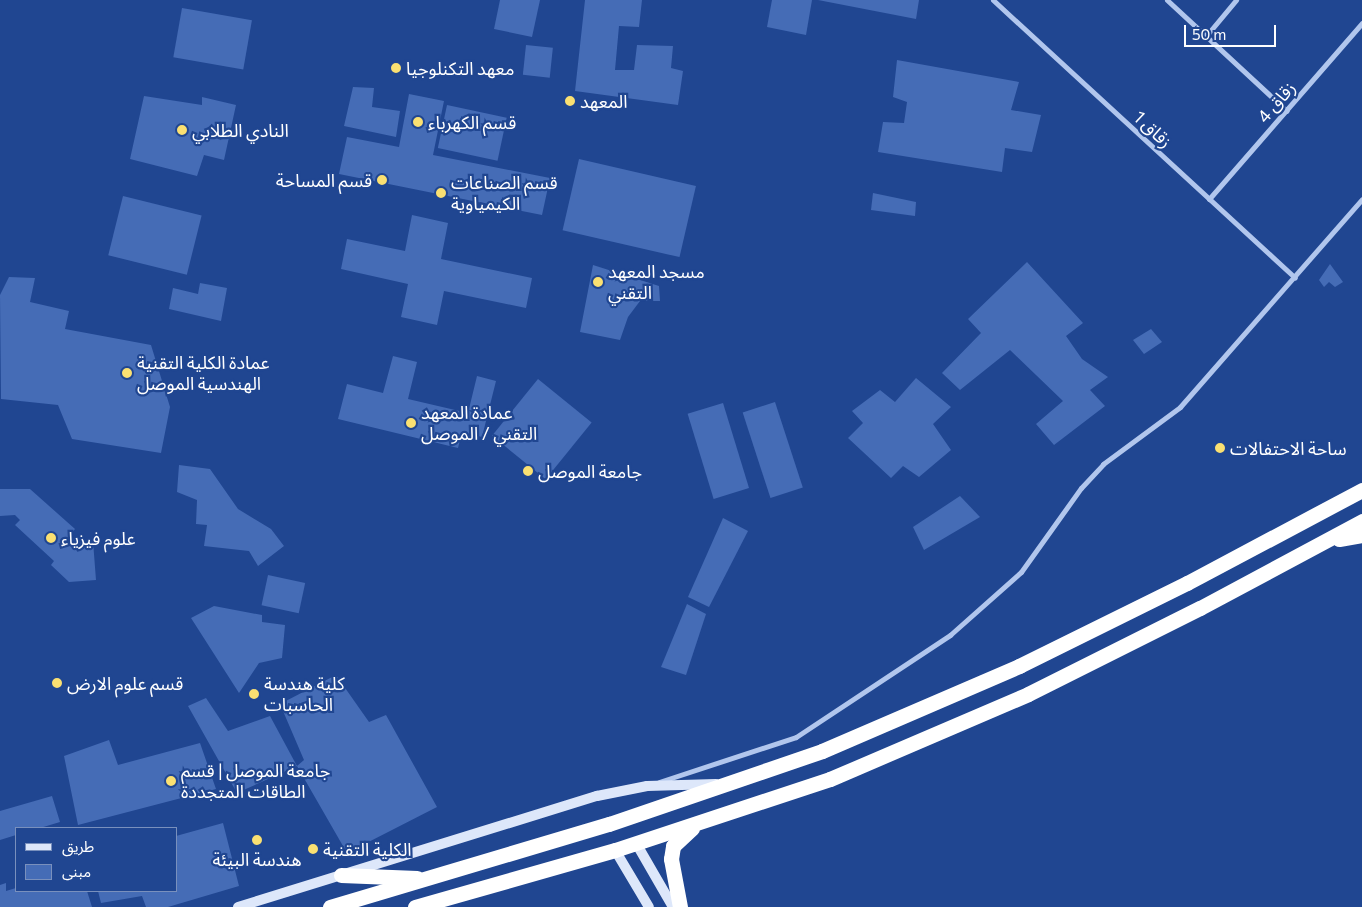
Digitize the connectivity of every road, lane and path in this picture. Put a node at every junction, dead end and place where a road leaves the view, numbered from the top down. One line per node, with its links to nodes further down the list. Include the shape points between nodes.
1 (993, 0): 7 (street, زقاق 1)
2 (1167, 0): 5 (street)
3 (1236, 0): 5 (street)
4 (1362, 23): 6 (street, زقاق 4)
5 (1206, 36): 6 (street)
6 (1286, 111): 7 (street, زقاق 4)
7 (1209, 199): 9 (street, زقاق 1)
8 (1362, 199): 9 (street)
9 (1295, 278): 15 (street, via 1180,407 1103,464 1081,488 1021,572 950,635 796,737)
10 (1362, 490): 14 (highway, via 1018,666 822,751)
11 (1362, 521): 13 (highway)
12 (1362, 535): 13 (highway, via 1337,540)
13 (1300, 554): 16 (highway, via 1115,651 935,736 830,779)
14 (722, 784): 15 (main road); 20 (highway, via 609,824)
15 (647, 786): 19 (main road, via 597,796)
16 (698, 824): 17 (highway); 26 (highway, via 673,846 671,859)
17 (636, 844): 18 (highway); 25 (main road)
18 (615, 850): 23 (highway); 24 (main road)
19 (342, 875): 20 (highway); 21 (main road)
20 (423, 879): 22 (highway)
21 (238, 907)
22 (330, 907)
23 (415, 907)
24 (649, 907)
25 (673, 907)
26 (680, 907)

